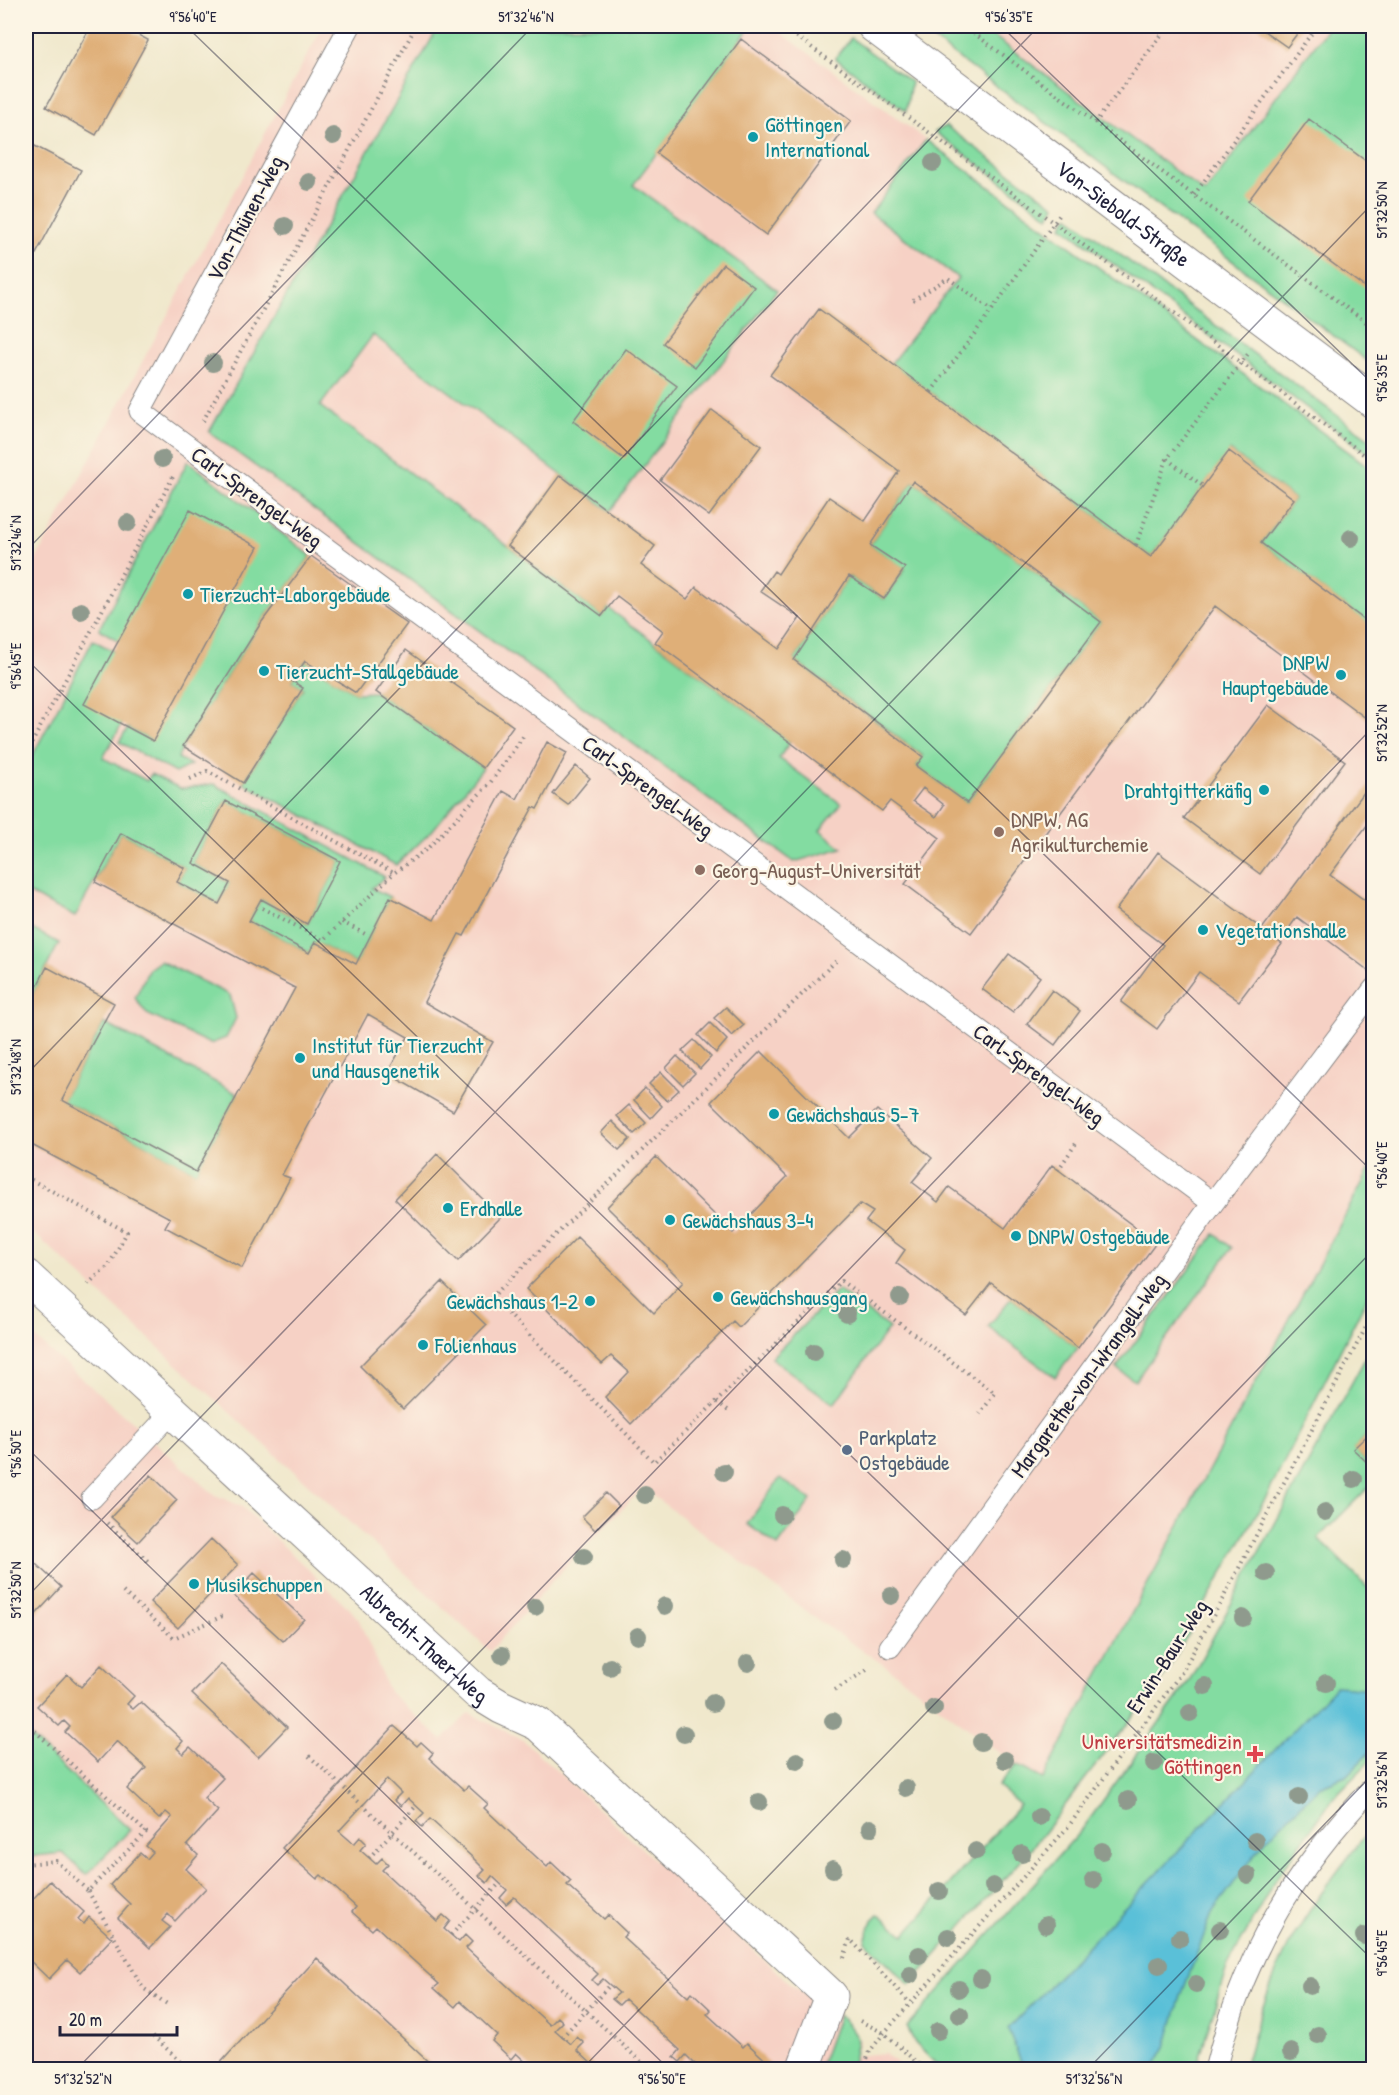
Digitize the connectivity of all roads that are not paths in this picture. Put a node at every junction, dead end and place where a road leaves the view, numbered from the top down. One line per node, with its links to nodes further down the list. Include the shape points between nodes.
1 (350, 26): 4 (lane, Von-Thünen-Weg)
2 (874, 26): 3 (street, Von-Siebold-Straße)
3 (1374, 402)
4 (140, 411): 6 (lane, Carl-Sprengel-Weg)
5 (1374, 989): 6 (lane, Margarethe-von-Wrangell-Weg)
6 (1213, 1203): 10 (lane, Margarethe-von-Wrangell-Weg)
7 (26, 1276): 8 (street, Albrecht-Thaer-Weg)
8 (173, 1411): 9 (lane); 12 (street, Albrecht-Thaer-Weg, via 478,1693 538,1724 831,1996)
9 (92, 1498)
10 (885, 1655)
11 (1374, 1786): 13 (lane, via 1341,1819 1284,1899 1249,1963 1226,2024)
12 (802, 2070)
13 (1215, 2070)

